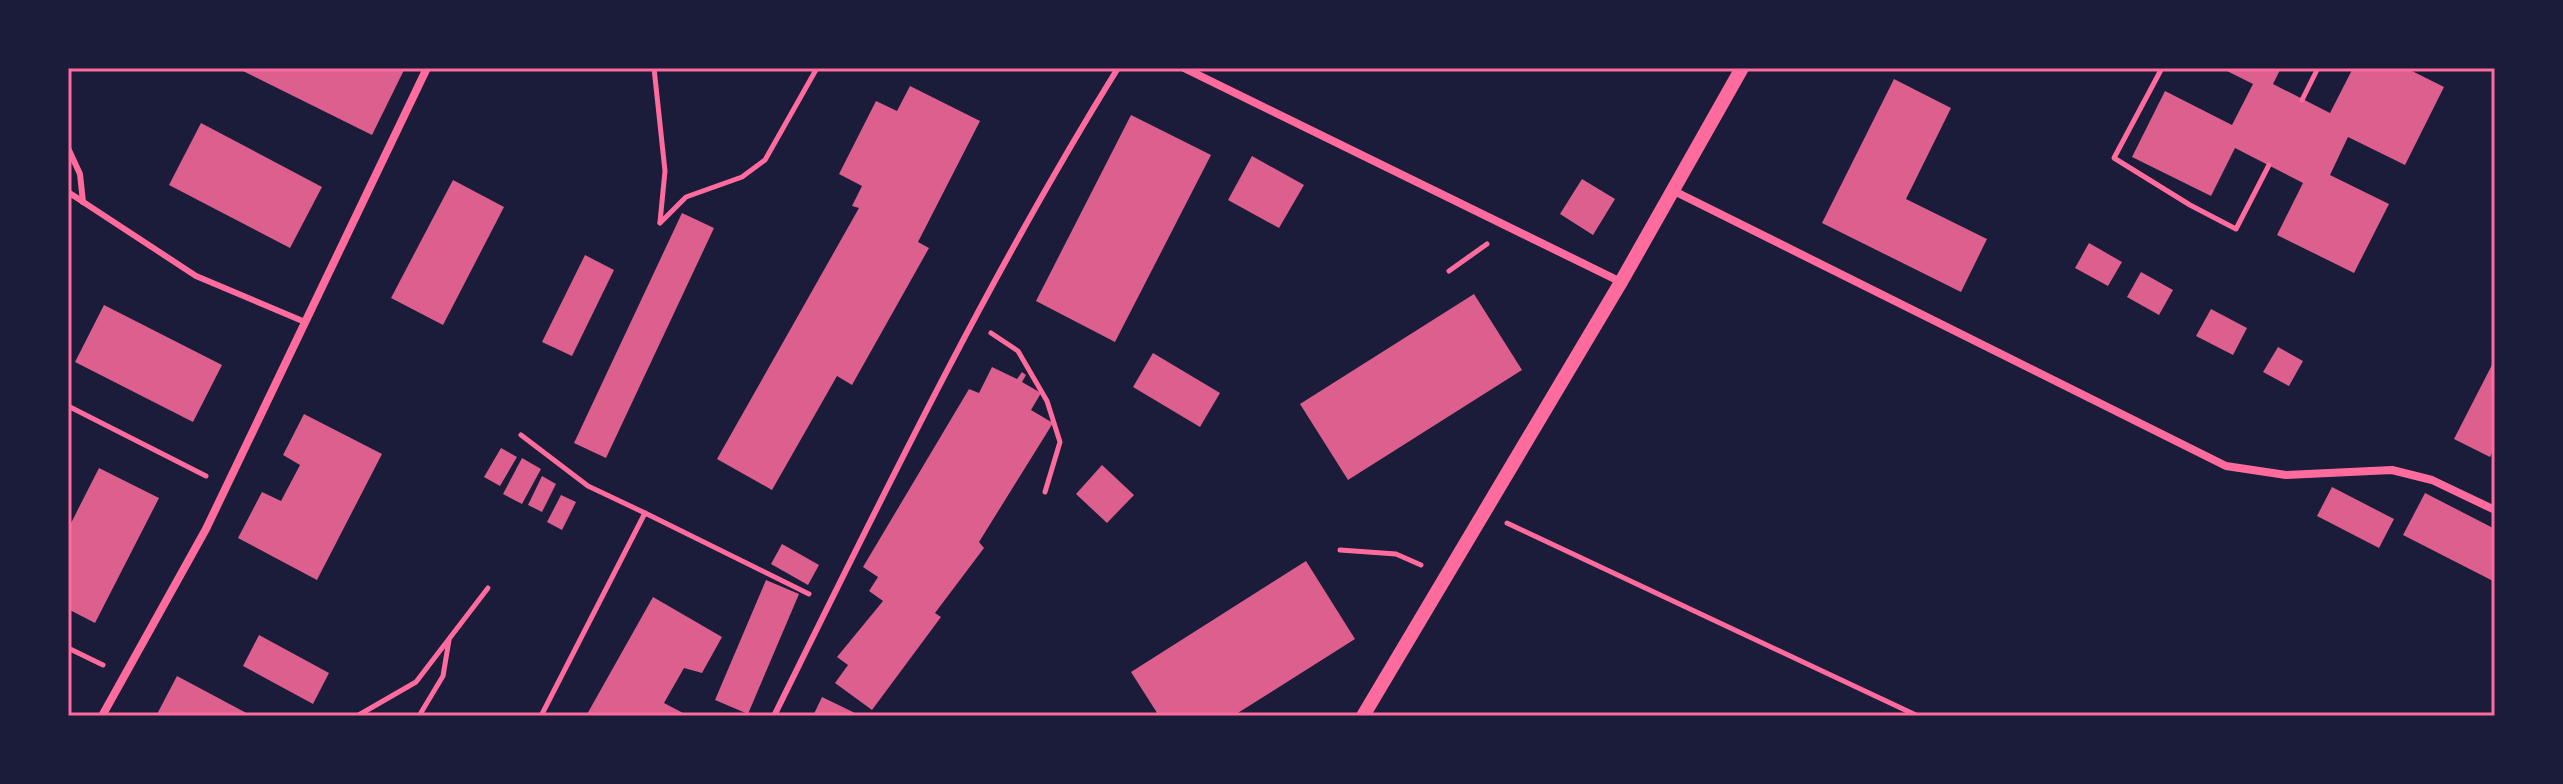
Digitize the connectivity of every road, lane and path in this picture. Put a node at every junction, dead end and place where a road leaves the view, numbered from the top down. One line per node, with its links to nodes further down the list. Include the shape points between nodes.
1 (427, 68): 18 (street)
2 (654, 68): 3 (path, via 665,171 660,223 686,197 742,177 765,160)
3 (817, 68)
4 (1118, 68): 19 (lane)
5 (1184, 68): 15 (street)
6 (1742, 68): 12 (street)
7 (2162, 68): 11 (path, via 2114,158 2236,229)
8 (2318, 68): 9 (path)
9 (2302, 100)
10 (68, 148): 14 (lane, via 80,174)
11 (2269, 165)
12 (1674, 191): 17 (street); 24 (street, via 2226,466 2286,475 2392,470 2432,480)
13 (68, 192): 14 (lane)
14 (83, 203): 18 (lane, via 196,276)
15 (1503, 224): 16 (path, via 1483,249); 17 (street)
16 (1449, 271)
17 (1621, 282): 26 (street)
18 (305, 322): 22 (street)
19 (974, 322): 23 (path, via 1018,351 1047,401 1060,442); 30 (lane)
20 (68, 406): 22 (path)
21 (521, 435): 25 (path, via 588,486)
22 (226, 486): 33 (street)
23 (1045, 492)
24 (2493, 506)
25 (645, 513): 30 (path); 37 (path)
26 (1484, 513): 28 (street); 40 (path)
27 (1340, 550): 28 (path, via 1396,554)
28 (1447, 576): 39 (street)
29 (488, 588): 31 (path)
30 (829, 604): 38 (lane)
31 (449, 639): 35 (path, via 416,682); 36 (path, via 443,676)
32 (68, 648): 33 (path)
33 (124, 676): 34 (street)
34 (102, 716)
35 (357, 716)
36 (419, 716)
37 (541, 716)
38 (774, 716)
39 (1363, 716)
40 (1918, 716)

